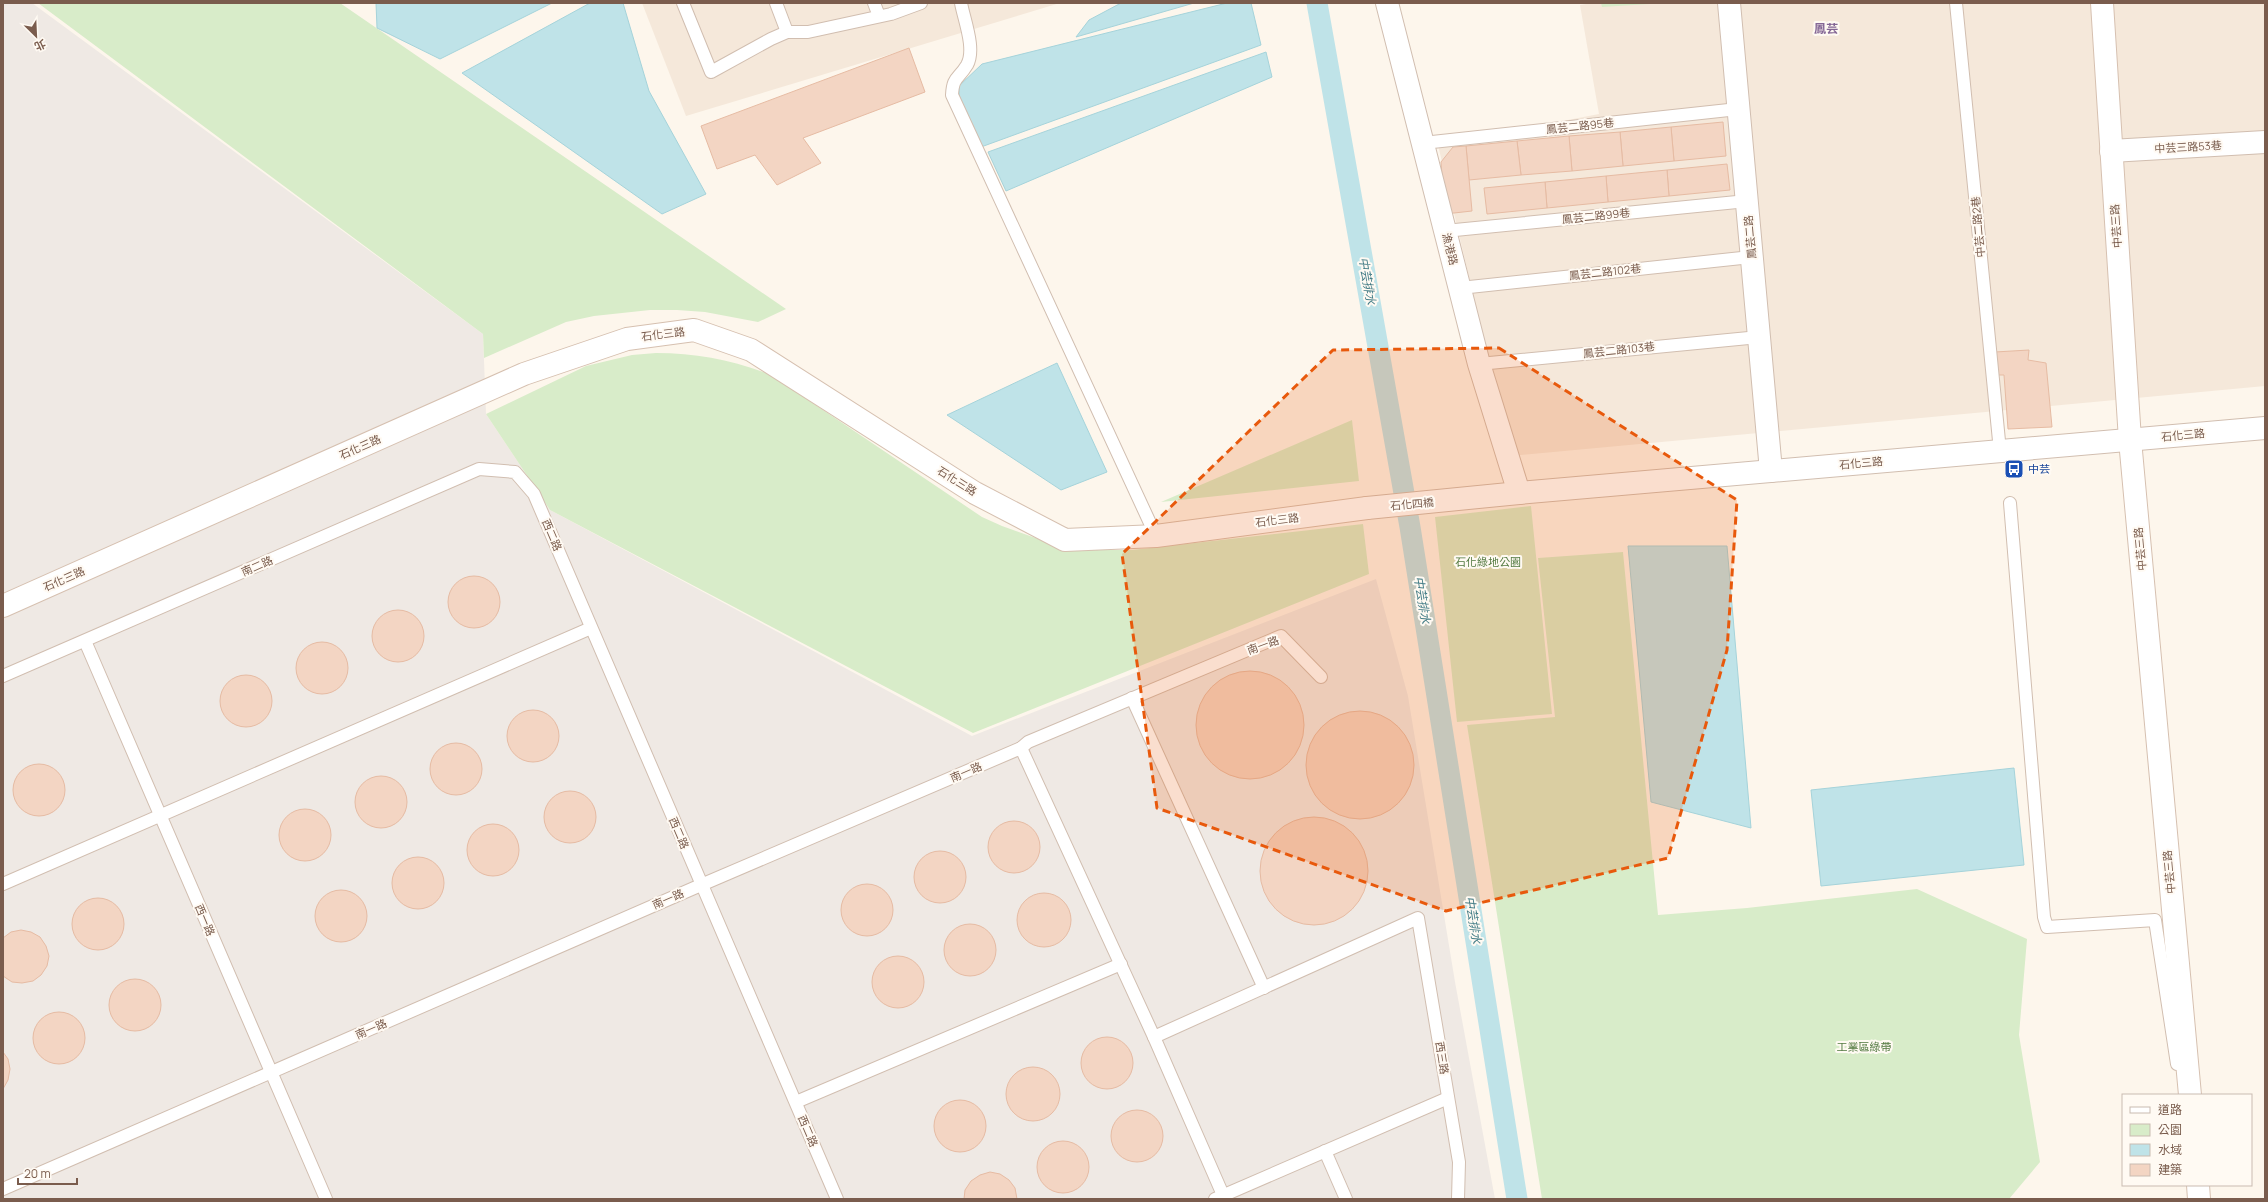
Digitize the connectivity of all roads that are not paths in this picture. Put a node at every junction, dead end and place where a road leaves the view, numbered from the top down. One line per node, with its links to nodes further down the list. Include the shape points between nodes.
1 (683, 3): 11 (lane, via 711,72)
2 (776, 3): 11 (lane)
3 (874, 3): 10 (lane)
4 (921, 3): 10 (lane)
5 (961, 3): 31 (lane, via 970,49 967,64 953,82 952,95)
6 (1387, 3): 14 (street, 漁港路)
7 (1729, 3): 12 (street, 鳳芸二路)
8 (1956, 3): 24 (lane, 中芸二路2巷)
9 (2102, 3): 15 (street, 中芸三路)
10 (879, 16): 11 (lane, via 808,32)
11 (787, 32)
12 (1738, 108): 14 (lane, 鳳芸二路95巷); 16 (street, 鳳芸二路)
13 (2265, 142): 15 (street, 中芸三路53巷)
14 (1422, 143): 17 (street, 漁港路)
15 (2111, 151): 23 (street, 中芸三路)
16 (1746, 201): 17 (lane, 鳳芸二路99巷); 18 (street, 鳳芸二路)
17 (1445, 230): 19 (street, 漁港路)
18 (1751, 257): 19 (lane, 鳳芸二路102巷); 20 (street, 鳳芸二路)
19 (1460, 288): 21 (street, 漁港路)
20 (1759, 337): 21 (lane, 鳳芸二路103巷); 25 (street, 鳳芸二路)
21 (1479, 364): 27 (street, 漁港路)
22 (2265, 428): 23 (street, 石化三路)
23 (2130, 440): 24 (street, 石化三路); 47 (street, 中芸三路)
24 (2000, 452): 25 (street, 石化三路)
25 (1771, 471): 27 (street, 石化三路)
26 (515, 472): 33 (lane, 西二路, via 534,494); 34 (lane, 南二路, via 479,469)
27 (1519, 493): 28 (street, 石化三路)
28 (1456, 500): 30 (street, 石化四橋)
29 (2010, 503): 46 (lane, via 2044,917 2047,927 2155,920)
30 (1367, 508): 31 (street, 石化三路)
31 (1156, 536): 32 (street, 石化三路, via 1065,540 975,493 751,350 694,330 627,339 524,374)
32 (3, 606)
33 (591, 628): 39 (lane); 41 (lane, 西二路)
34 (84, 641): 35 (lane, 南二路); 39 (lane, 西一路)
35 (3, 676)
36 (1321, 677): 37 (lane, 南一路, via 1281,636)
37 (1132, 698): 38 (lane, 南一路, via 1028,742); 43 (lane)
38 (1021, 748): 41 (lane, 南一路); 42 (lane)
39 (160, 816): 40 (lane); 45 (lane, 西一路)
40 (3, 884)
41 (701, 885): 45 (lane, 南一路); 49 (lane, 西二路)
42 (1121, 964): 44 (lane); 49 (lane)
43 (1264, 988): 44 (lane); 48 (lane, 西三路, via 1418,918)
44 (1154, 1037): 53 (lane)
45 (270, 1073): 52 (lane, 南一路); 54 (lane, 西一路)
46 (2182, 1094)
47 (2190, 1094)
48 (1448, 1098): 50 (lane); 57 (lane, 西三路, via 1459,1162)
49 (796, 1102): 55 (lane, 西二路)
50 (1325, 1151): 53 (lane); 56 (lane)
51 (2197, 1186): 58 (street)
52 (3, 1189)
53 (1219, 1197)
54 (326, 1199)
55 (837, 1199)
56 (1346, 1199)
57 (1458, 1199)
58 (2198, 1199)

